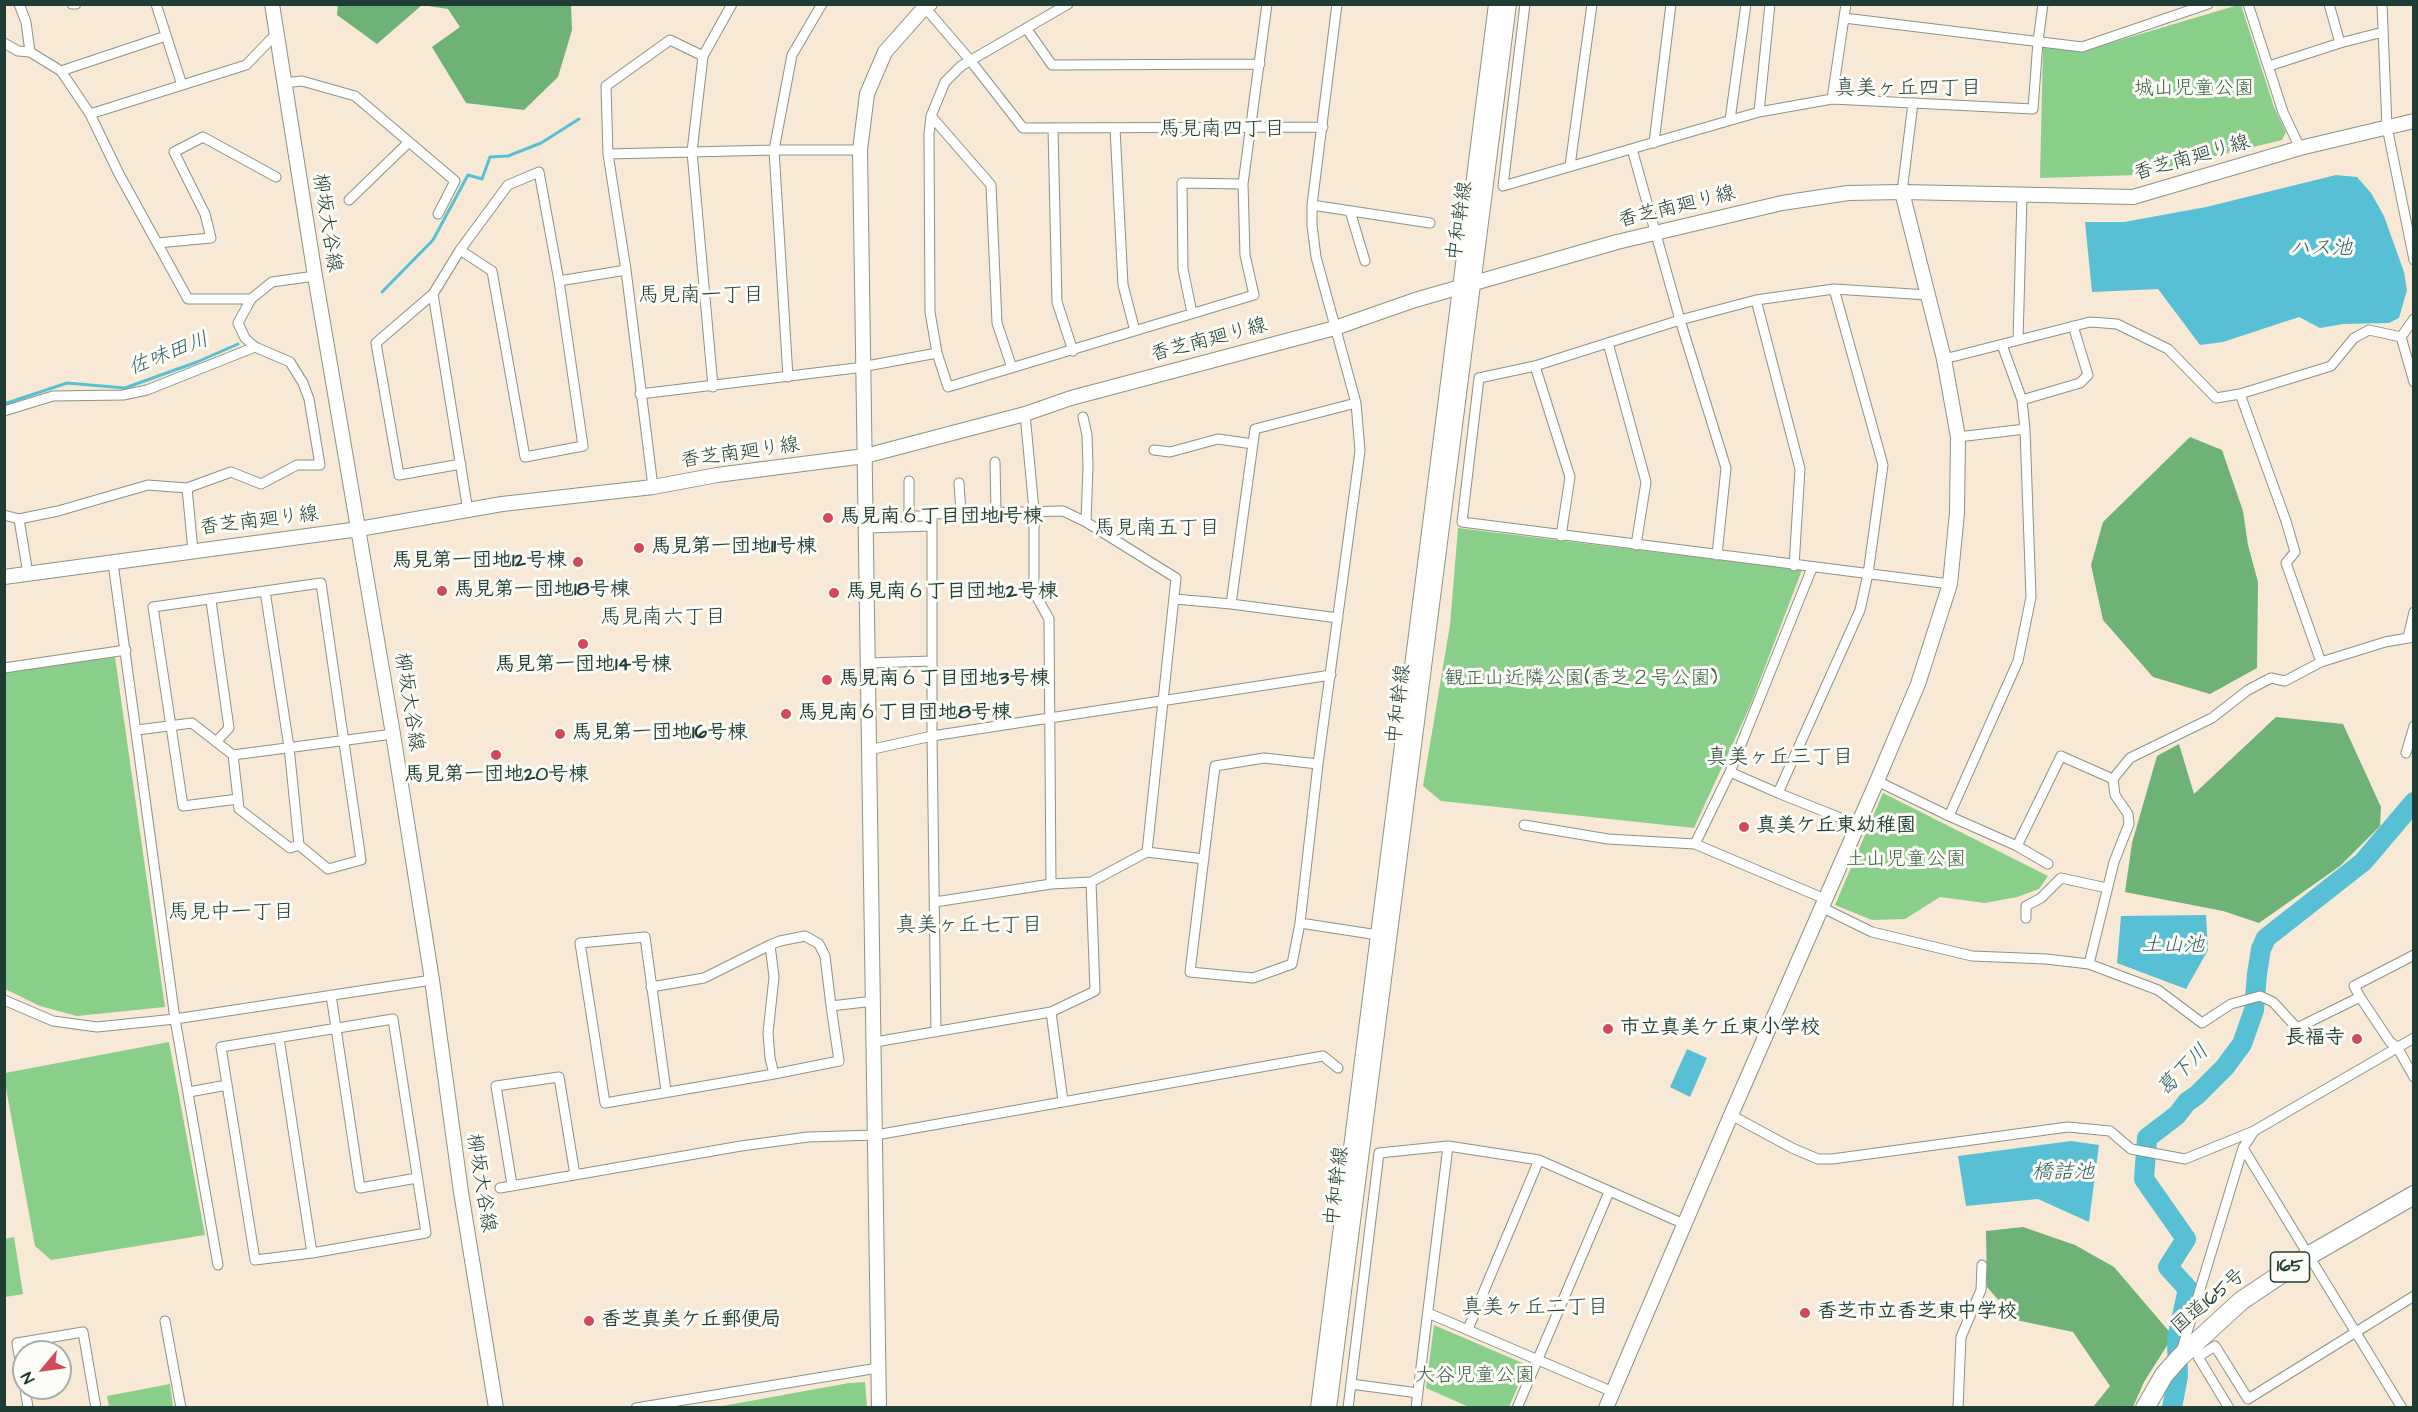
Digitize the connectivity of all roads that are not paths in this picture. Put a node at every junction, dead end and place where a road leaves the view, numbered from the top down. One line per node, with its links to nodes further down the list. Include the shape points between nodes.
1 (19, 4): 31 (street)
2 (156, 4): 27 (street)
3 (272, 4): 26 (street, 柳坂大谷線)
4 (732, 4): 32 (street)
5 (822, 4): 55 (street, via 792,55)
6 (1068, 4): 24 (street)
7 (1267, 4): 34 (street)
8 (1337, 4): 47 (street)
9 (1496, 4): 77 (street, 中和幹線)
10 (1509, 4): 77 (street, 中和幹線)
11 (1525, 4): 59 (street, via 1503,186)
12 (1592, 4): 59 (street)
13 (1671, 4): 52 (street)
14 (1746, 4): 44 (street)
15 (1770, 4): 41 (street)
16 (1846, 4): 23 (street)
17 (2043, 4): 28 (street)
18 (2208, 4): 28 (street, via 2082,47)
19 (2248, 4): 35 (street)
20 (2329, 4): 30 (street)
21 (2382, 4): 25 (street)
22 (926, 6): 33 (street); 56 (street, via 885,51 867,94)
23 (1844, 18): 28 (street); 39 (street)
24 (1026, 28): 33 (street); 34 (street, via 1052,65)
25 (2383, 32): 30 (street); 48 (street)
26 (276, 34): 37 (street, 柳坂大谷線); 38 (street, via 246,65)
27 (166, 36): 36 (street); 38 (street)
28 (2037, 41): 40 (street, via 2033,109)
29 (4, 43): 31 (street)
30 (2340, 43): 35 (street)
31 (30, 52): 36 (street)
32 (703, 56): 57 (street); 58 (street, via 670,40 606,86)
33 (970, 60): 43 (street, via 945,82); 50 (street, via 1023,128)
34 (1260, 64): 46 (street)
35 (2269, 66): 53 (street, via 2283,112)
36 (61, 71): 42 (street)
37 (283, 83): 51 (street, via 302,81 355,96); 75 (street, 柳坂大谷線)
38 (182, 84): 42 (street)
39 (1832, 99): 40 (street); 41 (street)
40 (1913, 103): 62 (street)
41 (1759, 112): 44 (street)
42 (90, 114): 70 (street)
43 (932, 116): 95 (street, via 930,312); 99 (street, via 991,185 997,323)
44 (1730, 120): 52 (street)
45 (2414, 121): 48 (street, 香芝南廻り線)
46 (1251, 127): 47 (street); 49 (street); 61 (street)
47 (1323, 127): 65 (street)
48 (2387, 127): 53 (street, 香芝南廻り線); 72 (street)
49 (1115, 128): 50 (street); 88 (street, via 1123,285)
50 (1053, 129): 94 (street, via 1057,302)
51 (409, 142): 64 (street); 67 (street, via 455,181)
52 (1654, 143): 54 (street)
53 (2300, 148): 63 (street, 香芝南廻り線, via 2133,197)
54 (1632, 149): 59 (street); 69 (street)
55 (774, 150): 56 (street); 57 (street); 100 (street)
56 (860, 150): 97 (street)
57 (692, 152): 58 (street); 102 (street)
58 (608, 154): 74 (street)
59 (1570, 166)
60 (276, 177): 70 (street, via 202,137 174,152 205,214 211,238)
61 (1243, 184): 83 (street, via 1245,255 1254,295); 83 (street, via 1182,183 1183,269)
62 (1902, 192): 63 (street, 香芝南廻り線); 69 (street, 香芝南廻り線, via 1848,193 1782,203); 80 (street)
63 (2022, 196): 90 (street)
64 (349, 200)
65 (1312, 206): 66 (street); 87 (street, via 1316,257)
66 (1350, 211): 68 (street); 73 (street)
67 (438, 214)
68 (1430, 223)
69 (1656, 233): 77 (street, 香芝南廻り線); 85 (street)
70 (157, 243): 81 (street, via 188,299)
71 (460, 250): 76 (street, via 508,185 539,172); 76 (street, via 492,271 525,457 583,446); 79 (street)
72 (2414, 260)
73 (1365, 261)
74 (626, 270): 76 (street); 103 (street)
75 (315, 276): 81 (street, via 272,282); 130 (street, 柳坂大谷線)
76 (559, 281)
77 (1466, 286): 87 (street, 香芝南廻り線); 190 (street, 中和幹線); 251 (street, 中和幹線)
78 (1834, 290): 80 (street); 82 (street); 139 (street, via 1883,465)
79 (433, 294): 116 (street); 116 (street, via 376,343 399,475)
80 (1928, 295): 96 (street)
81 (250, 299): 93 (street, via 238,323)
82 (1756, 300): 85 (street); 136 (street, via 1800,469)
83 (1192, 313): 88 (street)
84 (2414, 319): 89 (street)
85 (1680, 320): 91 (street); 134 (street, via 1726,468)
86 (2073, 326): 90 (street); 104 (street, via 2090,322 2117,324 2168,349 2216,398); 105 (street, via 2088,375 2080,382)
87 (1335, 328): 106 (street); 108 (street, 香芝南廻り線, via 1071,398)
88 (1135, 331): 94 (street)
89 (2401, 337): 101 (street); 104 (street, via 2369,330 2354,338 2331,366)
90 (2018, 340): 92 (street)
91 (1608, 343): 98 (street); 132 (street, via 1646,482)
92 (2002, 345): 96 (street); 105 (street)
93 (255, 347): 107 (street, via 147,390 123,395 53,396); 120 (street, via 290,362 303,383 320,465 297,465 261,484 231,472)
94 (1073, 351): 99 (street)
95 (937, 353): 97 (street); 99 (street, via 948,387)
96 (1944, 359): 111 (street)
97 (864, 365): 100 (street); 114 (street)
98 (1535, 366): 131 (street, via 1570,477); 131 (street, via 1479,378 1462,522)
99 (1012, 368)
100 (788, 377): 102 (street)
101 (2414, 382)
102 (713, 387): 103 (street)
103 (640, 394): 119 (street)
104 (2241, 394): 151 (street, via 2286,521 2295,552 2286,563)
105 (2022, 400): 110 (street)
106 (1356, 403): 112 (street, via 1255,429); 147 (street, via 1360,451)
107 (4, 411)
108 (1025, 414): 114 (street, 香芝南廻り線); 121 (street)
109 (1083, 417): 128 (street, via 1088,446)
110 (2025, 429): 111 (street); 174 (street, via 2031,597 2018,661)
111 (1958, 437): 141 (street, via 1957,513)
112 (1253, 444): 113 (street, via 1218,439 1170,452); 145 (street)
113 (1154, 450)
114 (865, 456): 119 (street, 香芝南廻り線); 129 (street)
115 (995, 462): 123 (street)
116 (461, 464): 122 (street)
117 (909, 481): 127 (street, via 909,516)
118 (959, 483): 124 (street)
119 (653, 487): 122 (street, 香芝南廻り線)
120 (187, 488): 126 (street, via 148,484); 133 (street)
121 (1034, 510): 123 (street); 128 (street, via 1063,511); 156 (street, via 1034,592 1049,619)
122 (468, 511): 130 (street, 香芝南廻り線)
123 (996, 512): 124 (street)
124 (961, 513): 127 (street, via 932,514)
125 (4, 515): 126 (street)
126 (19, 519): 138 (street)
127 (931, 521): 129 (street); 150 (street)
128 (1086, 522): 143 (street, via 1176,578)
129 (866, 528): 152 (street)
130 (359, 529): 133 (street, 香芝南廻り線); 160 (street, 柳坂大谷線)
131 (1561, 536): 132 (street)
132 (1636, 545): 134 (street)
133 (193, 551): 135 (street, 香芝南廻り線)
134 (1717, 555): 136 (street)
135 (113, 563): 138 (street, 香芝南廻り線); 149 (street)
136 (1794, 566): 137 (street)
137 (1812, 568): 139 (street); 169 (street)
138 (28, 574): 140 (street, 香芝南廻り線)
139 (1868, 574): 141 (street); 172 (street, via 1860,610)
140 (4, 577)
141 (1950, 584): 171 (street, via 1918,684)
142 (266, 591): 144 (street); 162 (street, via 321,584); 164 (street)
143 (1175, 599): 145 (street); 155 (street)
144 (211, 601): 157 (street, via 153,607); 163 (street, via 229,728)
145 (1231, 604): 147 (street)
146 (2414, 612): 148 (street)
147 (1338, 618): 154 (street)
148 (2411, 637): 151 (street)
149 (126, 650): 153 (street); 159 (street)
150 (932, 661): 152 (street); 161 (street)
151 (2320, 662): 170 (street, via 2285,681 2271,678 2248,690 2212,718 2130,758)
152 (868, 663): 165 (street)
153 (4, 668)
154 (1331, 675): 155 (street); 168 (street)
155 (1164, 702): 156 (street); 180 (street)
156 (1051, 719): 161 (street); 184 (street)
157 (171, 724): 159 (street); 163 (street, via 192,723); 173 (street, via 183,806)
158 (2414, 726): 166 (street)
159 (137, 730): 202 (street)
160 (393, 734): 162 (street); 194 (street, 柳坂大谷線)
161 (932, 735): 165 (street); 186 (street)
162 (345, 740): 164 (street); 178 (street, via 362,860 328,868)
163 (216, 742): 167 (street)
164 (289, 747): 167 (street); 178 (street)
165 (869, 750): 199 (street)
166 (2406, 753)
167 (233, 755): 173 (street)
168 (1318, 764): 181 (street, via 1263,758 1215,766); 189 (street)
169 (1730, 772): 172 (street); 177 (street)
170 (2114, 779): 179 (street, via 2061,756); 185 (street, via 2115,795 2128,814 2128,824)
171 (1877, 781): 174 (street); 176 (street)
172 (1778, 793): 176 (street)
173 (238, 799): 178 (street, via 239,809 290,848)
174 (1949, 816): 179 (street)
175 (1524, 825): 177 (street, via 1608,839)
176 (1858, 825): 187 (street)
177 (1695, 844): 187 (street)
178 (299, 845)
179 (2017, 846): 182 (street)
180 (1146, 852): 181 (street); 183 (street)
181 (1204, 860): 189 (street, via 1190,972 1253,978 1292,964)
182 (2048, 864)
183 (1091, 882): 184 (street); 201 (street, via 1095,991)
184 (1052, 884): 186 (street)
185 (2107, 888): 188 (street, via 2061,878 2041,898 2026,906); 193 (street)
186 (935, 902): 204 (street)
187 (1823, 903): 193 (street, via 1872,932 1972,956); 216 (street)
188 (2026, 918)
189 (1300, 923): 190 (street)
190 (1378, 935): 250 (street, 中和幹線)
191 (770, 945): 195 (street, via 704,978); 200 (street, via 805,936 819,944 825,956); 210 (street, via 774,977 768,1034)
192 (2414, 955): 197 (street, via 2354,986)
193 (2089, 964): 197 (street, via 2158,990 2202,1023 2231,1004 2260,996 2273,1002 2297,1028)
194 (432, 980): 196 (street); 247 (street, 柳坂大谷線)
195 (651, 987): 213 (street); 213 (street, via 645,937 580,943 605,1102)
196 (331, 994): 202 (street); 203 (street)
197 (2360, 997): 208 (street)
198 (4, 1000): 202 (street, via 53,1021 97,1027)
199 (874, 1001): 200 (street); 207 (street)
200 (831, 1006): 210 (street, via 839,1061)
201 (1051, 1012): 204 (street); 215 (street)
202 (175, 1019): 214 (street)
203 (335, 1028): 205 (street); 223 (street, via 393,1019); 223 (street, via 360,1188)
204 (936, 1032): 207 (street)
205 (279, 1038): 212 (street, via 221,1047); 229 (street)
206 (2414, 1038): 208 (street)
207 (874, 1042): 218 (street)
208 (2397, 1047): 211 (street); 217 (street)
209 (1338, 1068): 215 (street, via 1323,1056)
210 (774, 1074): 213 (street)
211 (2414, 1077)
212 (227, 1085): 214 (street); 229 (street, via 255,1260)
213 (666, 1091)
214 (189, 1092): 231 (street)
215 (1063, 1101): 218 (street)
216 (1731, 1115): 217 (street, via 1818,1159 2068,1127 2110,1131 2131,1149 2185,1159); 228 (street)
217 (2254, 1131): 220 (street)
218 (876, 1135): 222 (street, via 808,1137); 241 (street)
219 (1448, 1146): 221 (street); 234 (street); 242 (street, via 1379,1153)
220 (2243, 1148): 230 (street); 239 (street)
221 (1539, 1160): 226 (street); 236 (street)
222 (575, 1175): 224 (street); 224 (street, via 559,1077 496,1086)
223 (417, 1178): 229 (street, via 426,1233)
224 (512, 1185): 225 (street)
225 (500, 1188)
226 (1609, 1192): 228 (street); 240 (street)
227 (2414, 1195): 230 (highway, 国道165号 / 165)
228 (1683, 1224): 243 (street)
229 (312, 1253)
230 (2308, 1256): 237 (street); 239 (highway, 国道165号 / 165, via 2241,1301)
231 (218, 1265)
232 (1982, 1265): 256 (street, via 1981,1290 1962,1337)
233 (2414, 1296): 237 (street)
234 (1428, 1313): 236 (street); 244 (street)
235 (165, 1321): 246 (street)
236 (1468, 1329): 240 (street)
237 (2355, 1332): 258 (street, via 2248,1399 2215,1346 2198,1357); 259 (street)
238 (35, 1340): 245 (street, via 83,1332)
239 (2180, 1357): 257 (highway, 国道165号 / 165)
240 (1538, 1360): 243 (street); 254 (street)
241 (878, 1368): 248 (street); 249 (street)
242 (1351, 1384): 244 (street); 252 (street)
243 (1613, 1392): 255 (street)
244 (1418, 1393): 253 (street)
245 (96, 1407)
246 (181, 1407)
247 (496, 1407)
248 (636, 1407)
249 (879, 1407)
250 (1318, 1407)
251 (1329, 1407)
252 (1348, 1407)
253 (1416, 1407)
254 (1517, 1407)
255 (1606, 1407)
256 (1958, 1407)
257 (2145, 1407)
258 (2229, 1407)
259 (2402, 1407)

